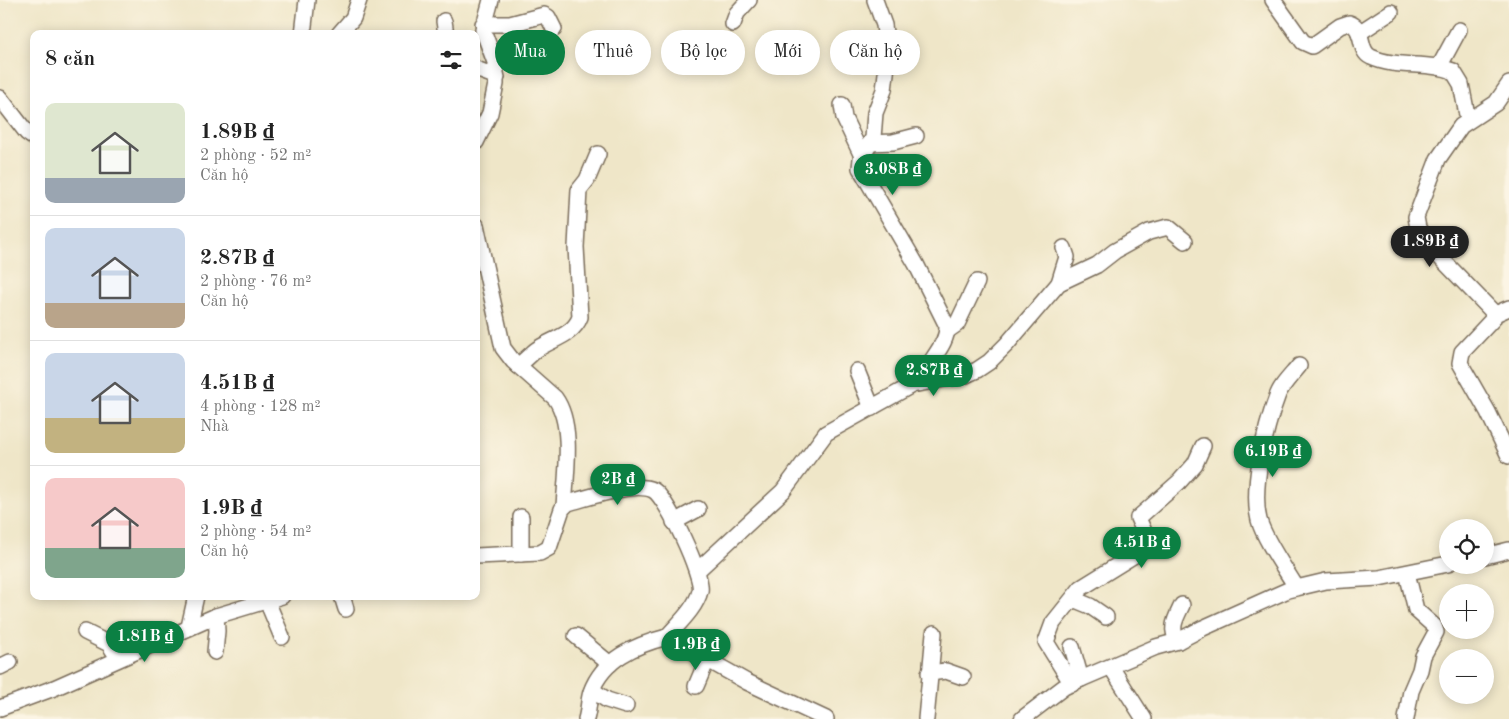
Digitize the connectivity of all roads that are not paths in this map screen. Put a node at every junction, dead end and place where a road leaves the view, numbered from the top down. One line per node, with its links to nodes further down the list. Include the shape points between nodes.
1 (307, 0): 11 (street)
2 (359, 0): 12 (street, via 353,18)
3 (491, 0): 8 (street)
4 (749, 0): 9 (street)
5 (875, 0): 25 (street, via 884,25 888,57 884,90 875,113)
6 (1273, 0): 14 (street, via 1309,46 1345,24 1352,24)
7 (1391, 12): 14 (street)
8 (483, 24): 10 (street, via 510,24 544,15); 17 (street, via 484,36 496,65)
9 (732, 24)
10 (554, 29)
11 (303, 30)
12 (342, 30)
13 (1459, 30): 15 (street)
14 (1359, 33): 15 (street, via 1365,53 1371,57)
15 (1439, 67): 21 (street, via 1456,74)
16 (480, 71): 17 (street)
17 (496, 77): 22 (street, via 490,113)
18 (1509, 84): 21 (street, via 1496,103)
19 (0, 98): 23 (street)
20 (842, 105): 27 (street, via 844,118)
21 (1468, 120): 34 (street, via 1438,159 1416,222 1431,248)
22 (480, 134)
23 (30, 135)
24 (916, 136): 25 (street, via 893,142)
25 (870, 142): 27 (street)
26 (598, 154): 36 (street, via 579,190 576,247 581,310 577,324 537,349)
27 (862, 156): 35 (street, via 862,173 916,264 943,316)
28 (1185, 241): 32 (street, via 1168,227 1160,228)
29 (480, 244): 36 (street, via 500,339 509,358)
30 (1064, 248): 32 (street, via 1067,257)
31 (976, 282): 35 (street, via 957,324)
32 (1059, 283): 39 (street, via 989,362 966,375)
33 (1509, 308): 34 (street)
34 (1493, 314): 42 (street, via 1493,319 1462,352 1460,363)
35 (947, 331): 39 (street, via 922,374)
36 (518, 366): 43 (street, via 559,405 568,449)
37 (1300, 366): 54 (street, via 1277,395 1264,446 1257,502 1260,522)
38 (857, 370): 40 (street)
39 (921, 382): 40 (street)
40 (872, 408): 52 (street, via 826,433 783,491)
41 (1203, 446): 55 (street, via 1195,464 1179,482 1138,518 1146,536 1144,550 1089,582)
42 (1509, 456)
43 (564, 506): 46 (street, via 640,487 658,494); 48 (street, via 548,548 540,553)
44 (698, 509): 46 (street)
45 (522, 517): 48 (street)
46 (674, 522): 52 (street)
47 (1509, 550): 49 (street)
48 (521, 554): 50 (street)
49 (1494, 554)
50 (480, 556)
51 (1439, 566): 53 (street)
52 (698, 570): 67 (street, via 701,584 698,600)
53 (1407, 573): 54 (street); 87 (street, via 1416,610 1434,626 1436,632 1423,656)
54 (1296, 587): 68 (street)
55 (1073, 599): 61 (street); 77 (street, via 1053,624 1046,642)
56 (195, 600): 62 (street)
57 (270, 600): 58 (street)
58 (267, 601): 60 (street); 66 (street)
59 (1182, 604): 68 (street, via 1173,626 1173,634)
60 (216, 616): 62 (street); 70 (street)
61 (1106, 617)
62 (189, 627): 71 (street)
63 (85, 632): 71 (street, via 109,644)
64 (934, 633): 75 (street)
65 (576, 636): 73 (street)
66 (282, 637)
67 (667, 637): 72 (street); 73 (street, via 627,651)
68 (1178, 641): 74 (street)
69 (1072, 647): 77 (street)
70 (215, 652)
71 (118, 658): 81 (street, via 54,688)
72 (707, 660): 78 (street); 84 (street)
73 (610, 664): 79 (street, via 599,675)
74 (1111, 667): 77 (street); 86 (street)
75 (928, 673): 76 (street, via 946,671); 85 (street)
76 (963, 676)
77 (1076, 681): 82 (street)
78 (696, 686)
79 (592, 690): 80 (street, via 607,700); 83 (street)
80 (626, 706)
81 (0, 708)
82 (1027, 718)
83 (586, 719)
84 (823, 719)
85 (926, 719)
86 (1144, 719)
87 (1406, 719)

